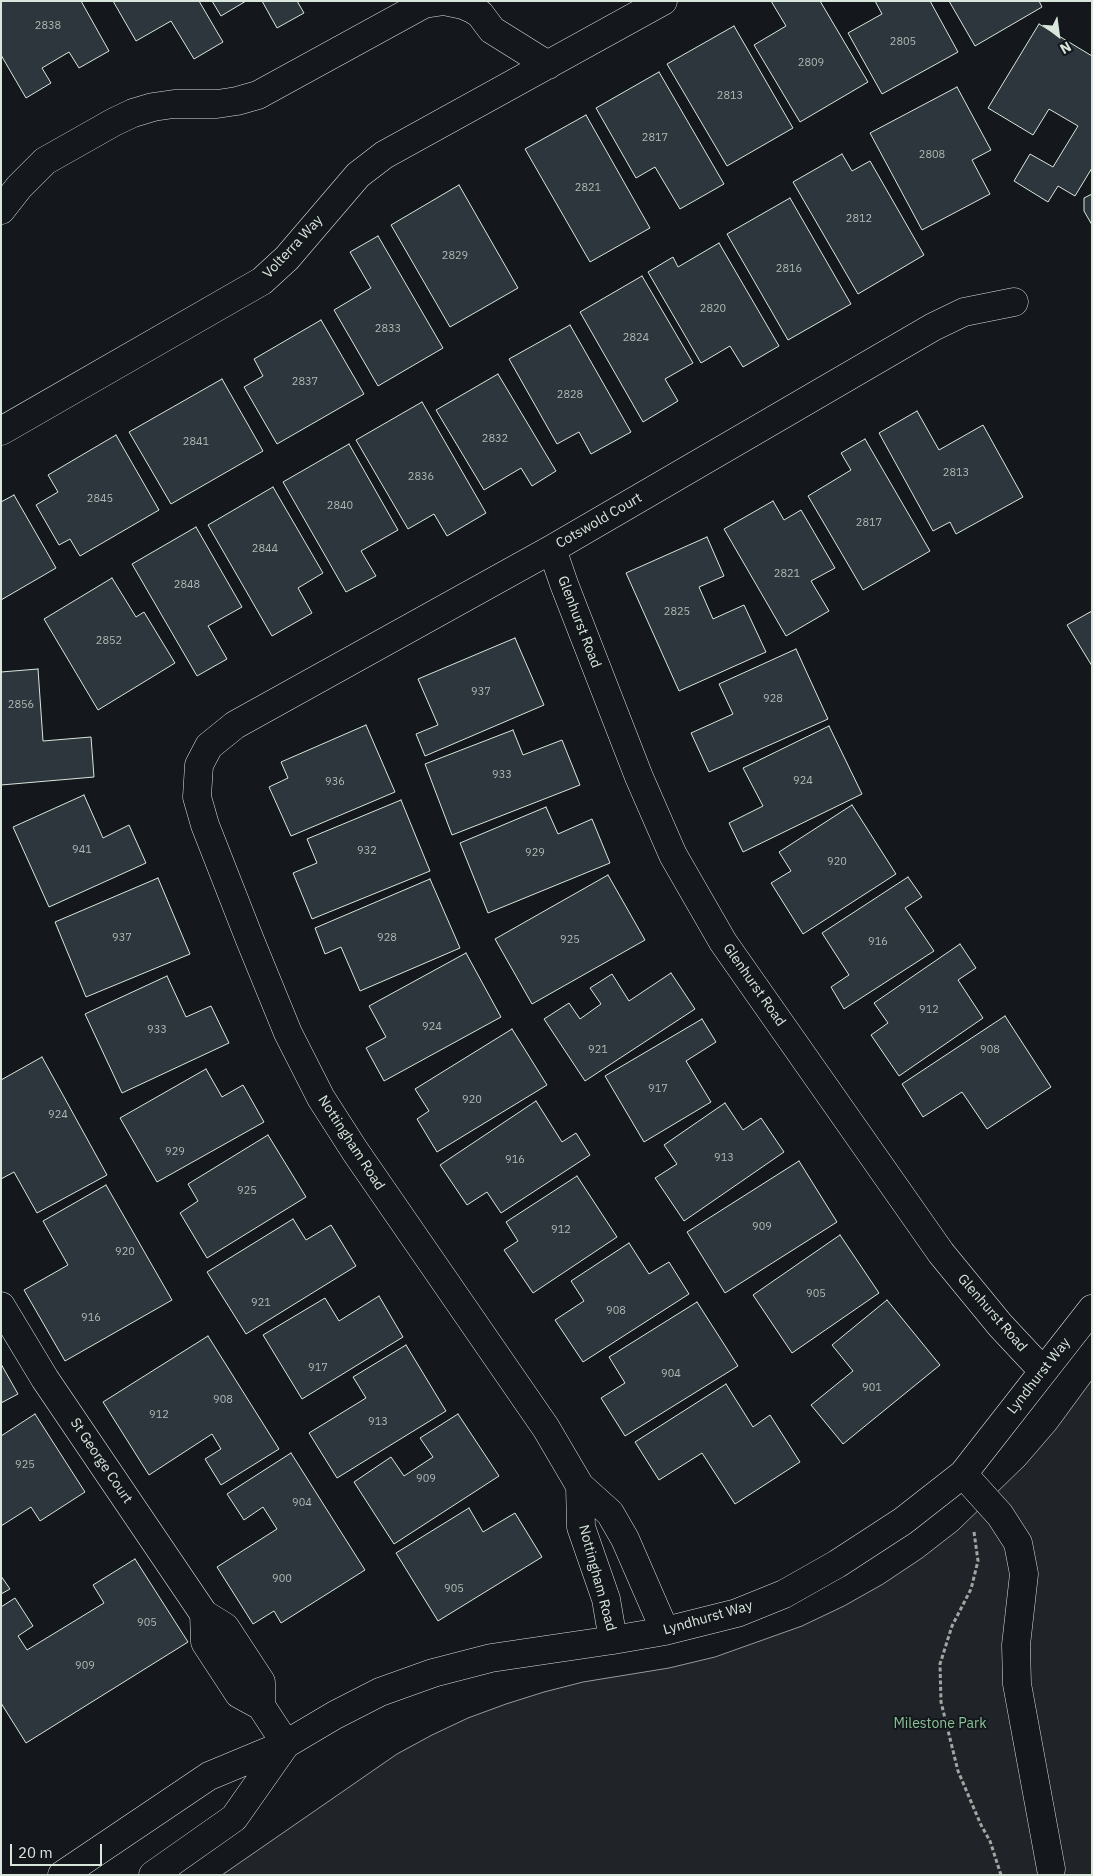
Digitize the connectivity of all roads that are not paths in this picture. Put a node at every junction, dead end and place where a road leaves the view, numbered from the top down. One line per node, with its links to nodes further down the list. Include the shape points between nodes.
1 (663, 1): 2 (street, Volterra Way)
2 (548, 65): 3 (street, via 492,30 472,9 444,1 424,4 258,96 217,104 153,107 114,122 45,161); 5 (street, Volterra Way, via 370,164 262,281)
3 (1, 210)
4 (1014, 302): 6 (street, Cotswold Court, via 964,312 933,327)
5 (1, 431)
6 (552, 549): 7 (street, Cotswold Court, via 235,725 209,746); 10 (street, Glenhurst Road, via 643,786 673,855 723,942 936,1247 1000,1326)
7 (199, 764): 12 (street, Nottingham Road, via 198,797 205,824 288,1033 317,1090 355,1151 546,1428)
8 (1, 1306): 15 (street, St George Court, via 45,1379 204,1614 205,1642 239,1672 239,1694 261,1706)
9 (1092, 1309): 10 (street, Lyndhurst Way)
10 (1043, 1371): 11 (street, Lyndhurst Way)
11 (963, 1474): 13 (street, Lyndhurst Way, via 903,1520 837,1564 784,1594 737,1613); 16 (street, via 1000,1514 1018,1543 1024,1574 1016,1645 1017,1684)
12 (580, 1486): 13 (street, Nottingham Road, via 610,1513); 14 (street, Nottingham Road, via 581,1527 606,1599)
13 (666, 1631): 14 (street, Lyndhurst Way)
14 (613, 1640): 15 (street, Lyndhurst Way, via 491,1658 433,1673 355,1704)
15 (286, 1744): 17 (street, Lyndhurst Way, via 209,1776); 18 (street, Lyndhurst Way, via 234,1818)
16 (1051, 1869)
17 (62, 1875)
18 (153, 1875)

